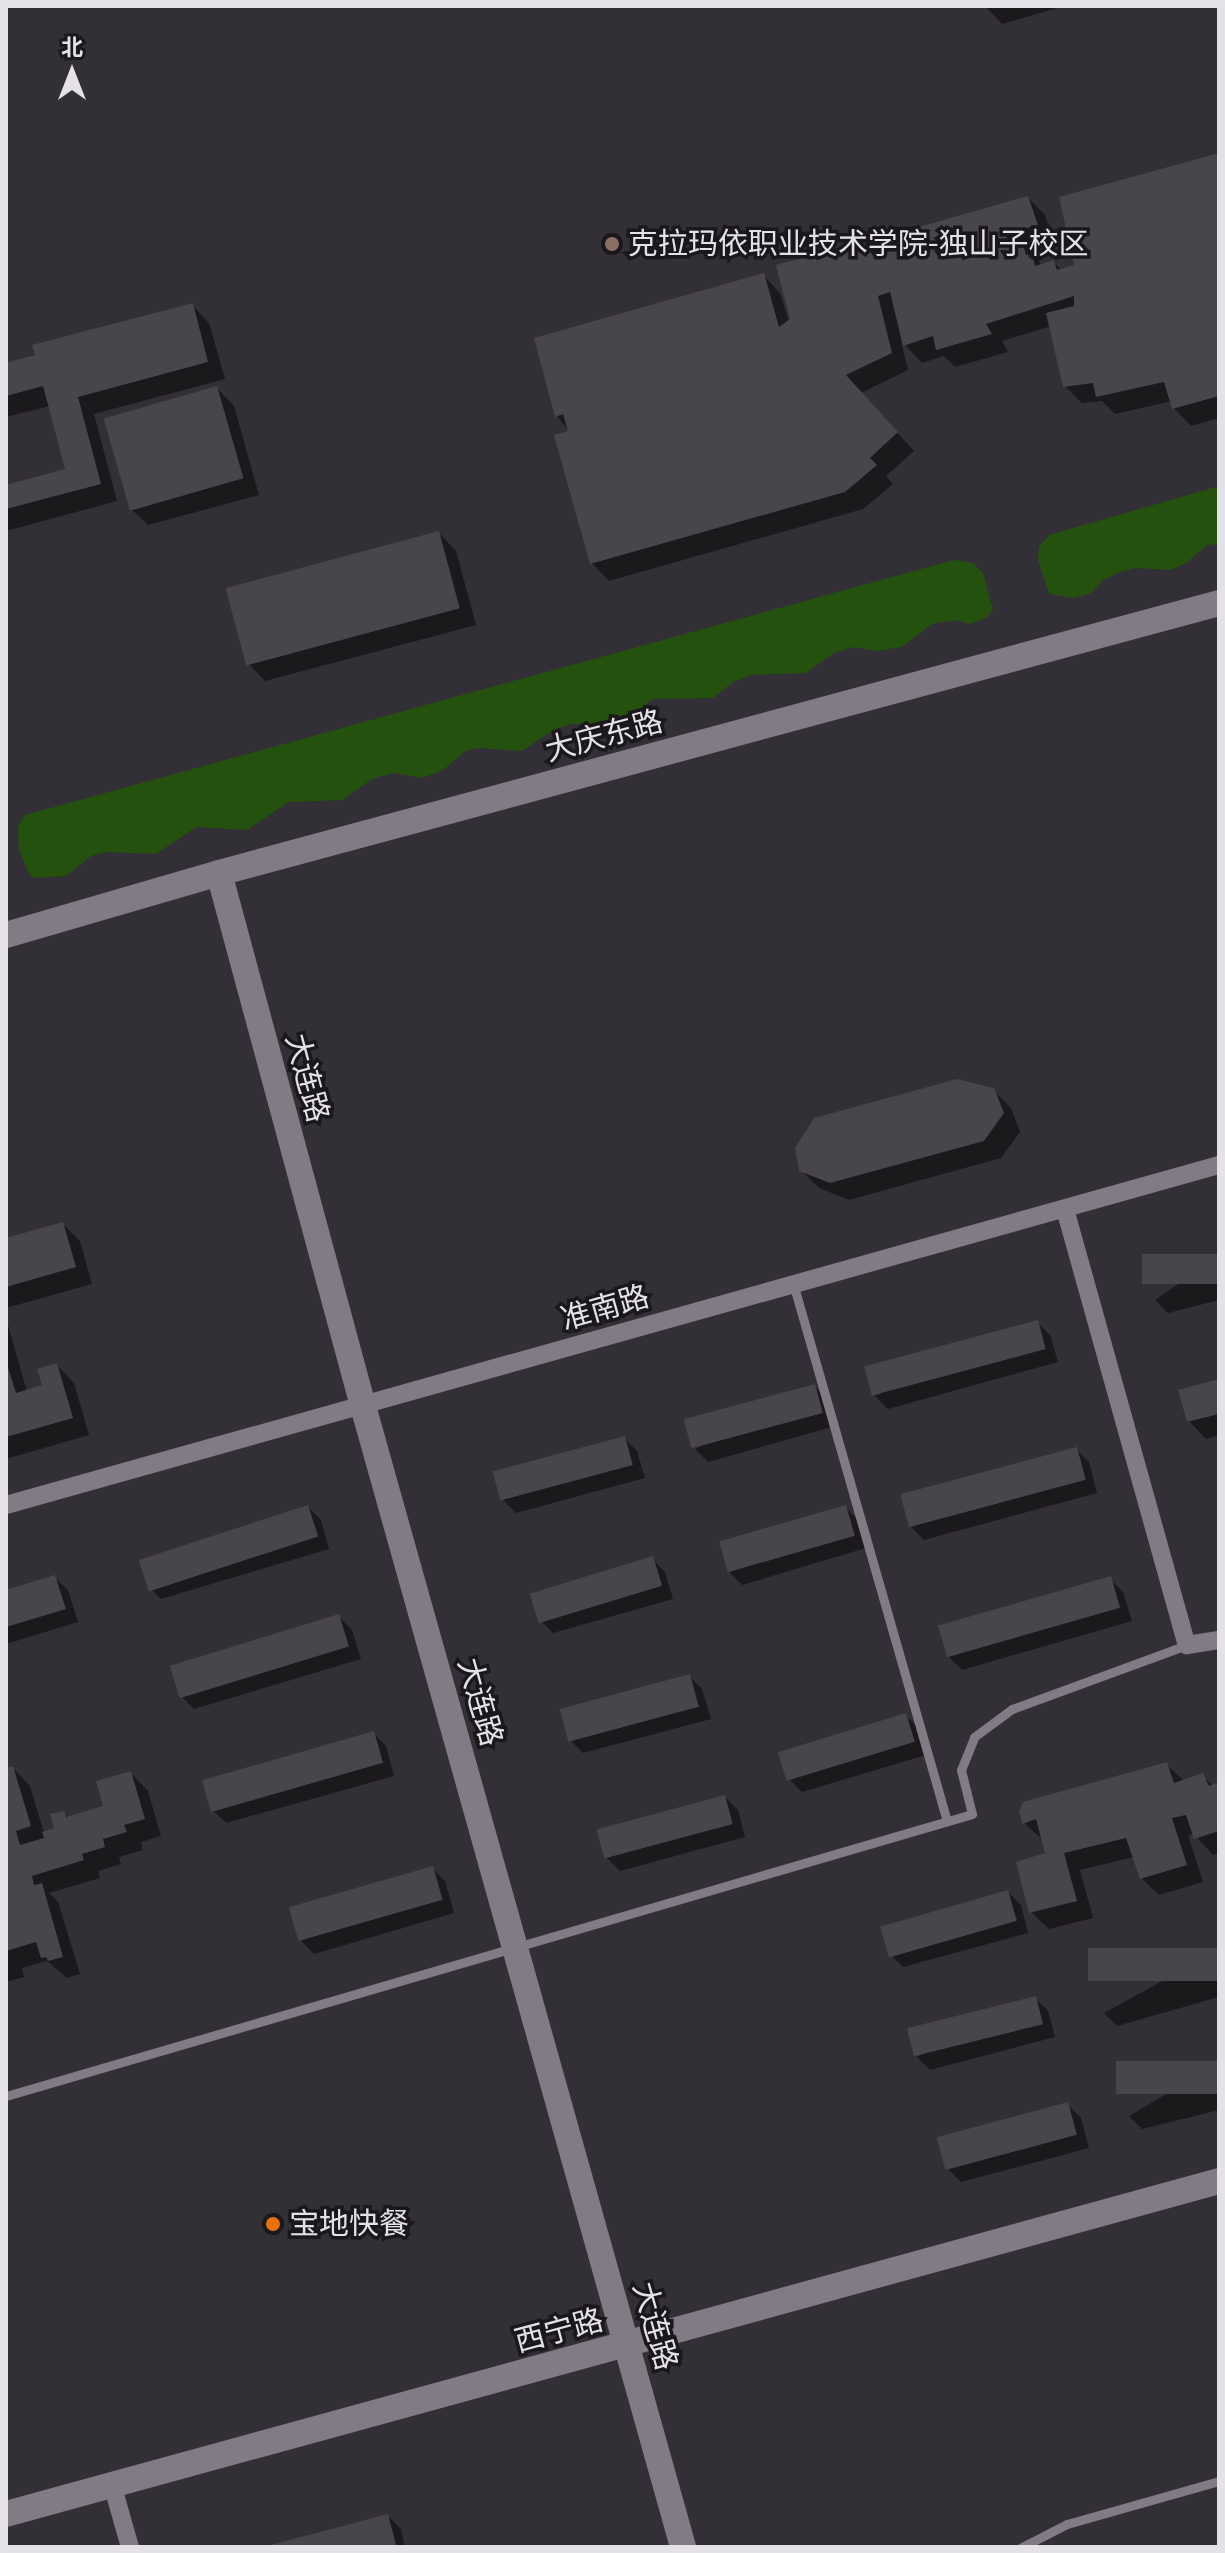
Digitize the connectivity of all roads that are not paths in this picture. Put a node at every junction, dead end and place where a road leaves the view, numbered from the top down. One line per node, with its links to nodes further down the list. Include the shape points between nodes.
1 (1219, 603): 2 (street, 大庆东路)
2 (219, 873): 3 (street, 大庆东路); 7 (street, 大连路)
3 (6, 935)
4 (1219, 1165): 5 (street, 准南路)
5 (1065, 1209): 6 (street, 准南路); 10 (street)
6 (793, 1283): 7 (street, 准南路); 11 (lane)
7 (363, 1406): 8 (street, 准南路); 12 (street, 大连路)
8 (6, 1505)
9 (1219, 1640): 10 (street)
10 (1187, 1645): 11 (lane, via 1012,1709 974,1737 961,1770 972,1814)
11 (947, 1821): 12 (lane)
12 (516, 1948): 13 (lane); 15 (street, 大连路)
13 (6, 2096)
14 (1219, 2181): 15 (street, 西宁路)
15 (628, 2346): 17 (street, 西宁路); 20 (street, 大连路)
16 (1219, 2481): 21 (lane, via 1067,2524)
17 (112, 2484): 18 (street, 西宁路); 19 (street)
18 (6, 2514)
19 (130, 2547)
20 (683, 2547)
21 (1022, 2547)

